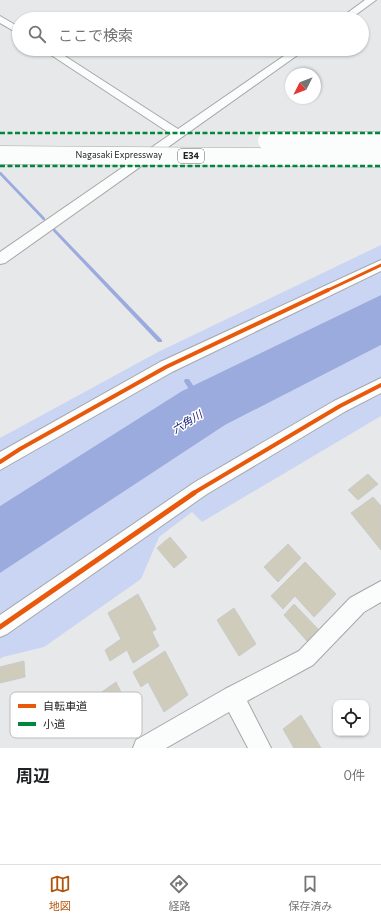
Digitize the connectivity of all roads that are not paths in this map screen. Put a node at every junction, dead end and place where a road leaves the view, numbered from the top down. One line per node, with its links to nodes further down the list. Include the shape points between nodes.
1 (369, 0): 2 (street); 3 (street)
2 (381, 5)
3 (353, 12)
4 (0, 19): 5 (street)
5 (12, 27)
6 (58, 56): 8 (street)
7 (291, 56): 8 (street)
8 (178, 134): 13 (street)
9 (0, 141): 10 (highway, Nagasaki Expressway / E34, bridge)
10 (381, 142)
11 (0, 154): 12 (highway, Nagasaki Expressway / E34, bridge)
12 (381, 158)
13 (0, 259)
14 (381, 265): 16 (street, via 166,367)
15 (381, 385): 18 (street, via 340,406 201,488)
16 (0, 462)
17 (381, 591): 19 (street, via 357,605 306,658)
18 (0, 626)
19 (233, 697): 20 (street); 21 (street)
20 (144, 748)
21 (260, 748)

